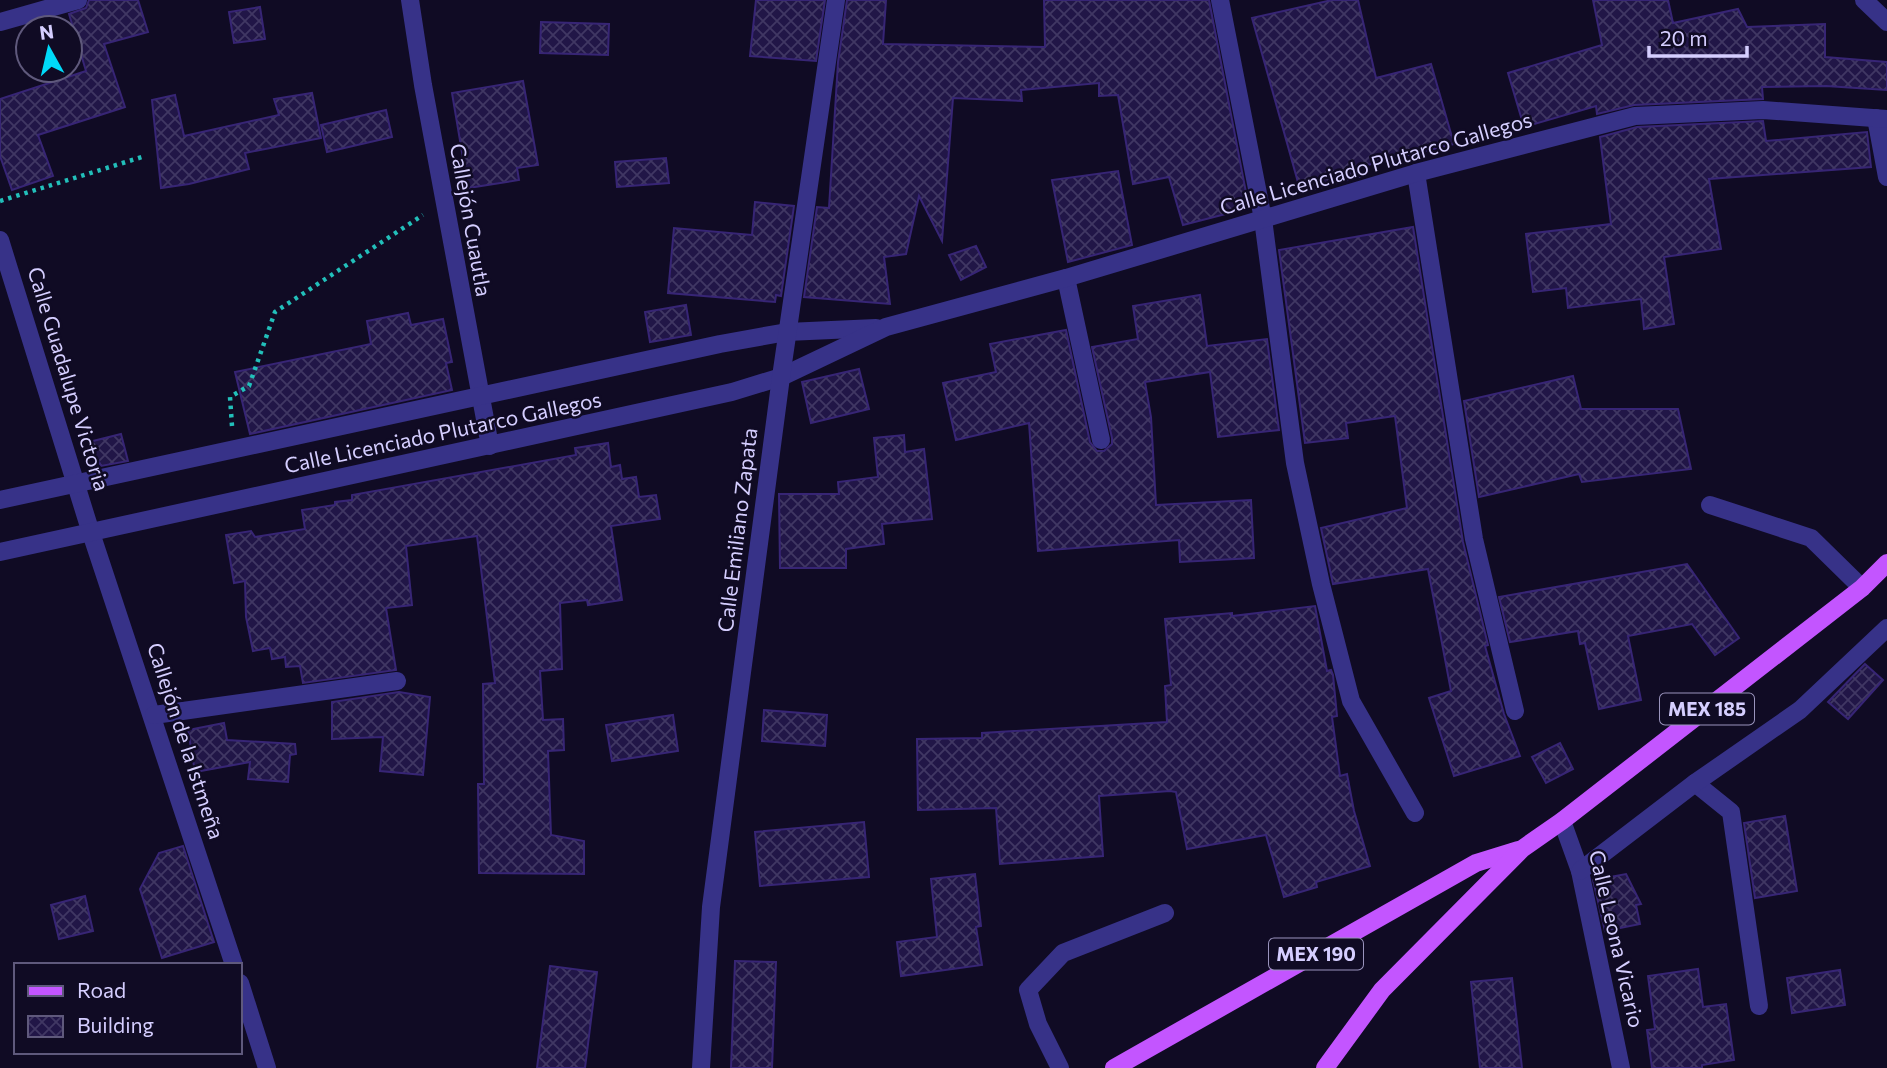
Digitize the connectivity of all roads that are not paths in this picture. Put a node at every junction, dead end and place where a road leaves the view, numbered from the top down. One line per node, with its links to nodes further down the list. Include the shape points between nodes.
1 (78, 0): 6 (street)
2 (410, 0): 17 (street, Callejón Cuautla)
3 (836, 0): 15 (street, Calle Emiliano Zapata)
4 (1220, 0): 11 (street)
5 (1864, 0): 7 (street)
6 (0, 22)
7 (1887, 22)
8 (1882, 118): 9 (street, Calle Licenciado Plutarco Gallegos, via 1763,110 1635,116); 10 (street)
9 (1416, 173): 11 (street, Calle Licenciado Plutarco Gallegos); 29 (street, via 1474,539)
10 (1887, 177)
11 (1264, 219): 13 (street, Calle Licenciado Plutarco Gallegos); 32 (street, via 1295,463 1321,584 1351,701)
12 (0, 240): 20 (street, Calle Guadalupe Victoria)
13 (1066, 278): 14 (street, Calle Licenciado Plutarco Gallegos); 18 (street)
14 (886, 327): 15 (street, Calle Licenciado Plutarco Gallegos); 16 (street, Calle Licenciado Plutarco Gallegos)
15 (787, 332): 16 (street, Calle Emiliano Zapata); 17 (street, Calle Licenciado Plutarco Gallegos)
16 (781, 377): 19 (street, Calle Licenciado Plutarco Gallegos); 41 (street, Calle Emiliano Zapata, via 712,907)
17 (478, 394): 19 (street, Callejón Cuautla); 20 (street, Calle Licenciado Plutarco Gallegos)
18 (1101, 440)
19 (490, 446): 23 (street, Calle Licenciado Plutarco Gallegos)
20 (77, 484): 21 (street, Calle Licenciado Plutarco Gallegos); 23 (street, Calle Guadalupe Victoria)
21 (0, 500)
22 (1710, 505): 26 (street, via 1811,538)
23 (91, 533): 24 (street, Calle Licenciado Plutarco Gallegos); 30 (street, Callejón de la Istmeña)
24 (0, 552)
25 (1887, 563): 26 (main road, MEX 185)
26 (1862, 588): 33 (main road, MEX 185)
27 (1887, 628): 31 (street, via 1800,710)
28 (397, 681): 30 (street)
29 (1514, 711)
30 (154, 715): 37 (street, Callejón de la Istmeña)
31 (1695, 783): 35 (street); 39 (street, via 1731,813)
32 (1415, 813)
33 (1562, 821): 34 (main road, MEX 185); 35 (street, Calle Leona Vicario)
34 (1522, 849): 43 (main road, MEX 190, via 1476,863); 44 (main road, MEX 185, via 1382,989)
35 (1580, 871): 45 (street, Calle Leona Vicario)
36 (1166, 913): 42 (street, via 1063,953 1028,990 1038,1024)
37 (233, 963)
38 (242, 989): 40 (street)
39 (1759, 1006)
40 (268, 1068)
41 (701, 1068)
42 (1060, 1068)
43 (1114, 1068)
44 (1325, 1068)
45 (1621, 1068)

